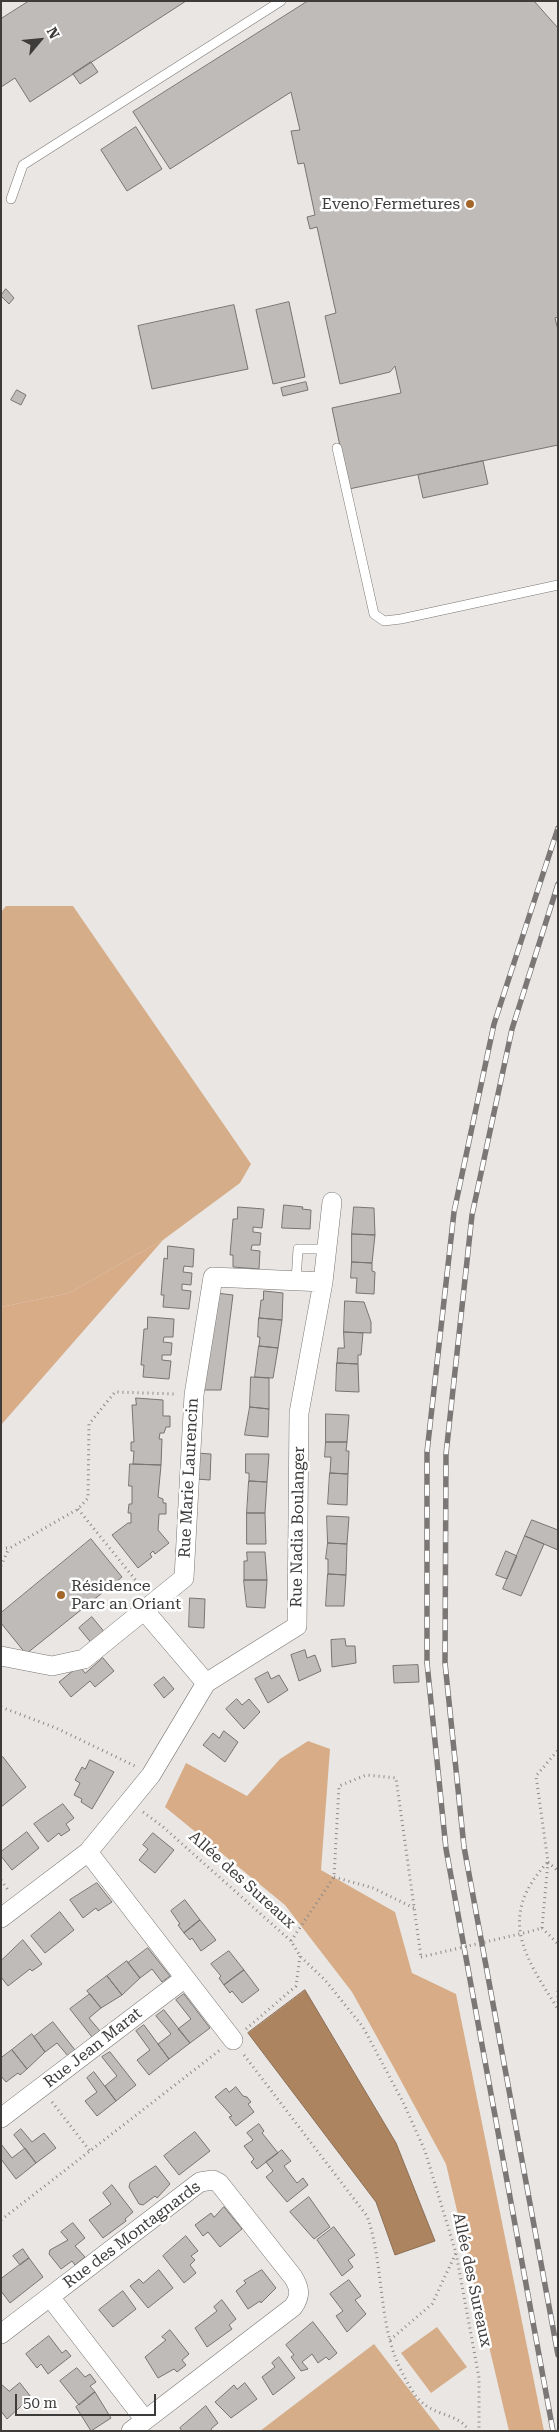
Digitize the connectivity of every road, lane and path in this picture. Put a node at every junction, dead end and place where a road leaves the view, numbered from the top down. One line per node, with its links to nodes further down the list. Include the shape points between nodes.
1 (281, 1): 2 (lane, via 24,165)
2 (11, 199)
3 (336, 448): 4 (lane, via 368,594 374,614 384,621)
4 (558, 585)
5 (332, 1202): 6 (street)
6 (327, 1249): 7 (lane, via 298,1249); 8 (street)
7 (296, 1281): 8 (street, Rue Marie Laurencin); 9 (street, Rue Marie Laurencin, via 213,1277)
8 (323, 1282): 16 (street, Rue Nadia Boulanger, via 299,1413 297,1626)
9 (194, 1395): 10 (path, via 115,1392 89,1424 88,1498); 14 (street, Rue Marie Laurencin, via 184,1578)
10 (78, 1509): 12 (path); 14 (path)
11 (1, 1548): 12 (path)
12 (10, 1548): 13 (path)
13 (1, 1566)
14 (148, 1605): 15 (street, Rue Marie Laurencin, via 84,1659 52,1666); 16 (street)
15 (1, 1656)
16 (206, 1683): 19 (street, Rue Nadia Boulanger)
17 (1, 1707): 19 (path, via 56,1728)
18 (558, 1750): 22 (path, via 536,1776)
19 (151, 1775): 20 (street, Rue Nadia Boulanger)
20 (130, 1802): 21 (street, Rue Nadia Boulanger); 28 (path, Allée des Sureaux, via 162,1826)
21 (88, 1852): 26 (street, Rue Nadia Boulanger); 31 (street)
22 (548, 1862): 23 (path); 27 (path); 33 (path, via 533,1878 518,1918 526,1956)
23 (558, 1871)
24 (334, 1877): 25 (path, via 373,1888); 25 (path, via 339,1786 366,1774 396,1778); 28 (path)
25 (415, 1908): 27 (path, bridge, via 421,1957)
26 (1, 1918)
27 (542, 1928): 29 (path)
28 (290, 1941): 30 (path, Allée des Sureaux)
29 (558, 1944)
30 (300, 1956): 34 (path, via 296,1986); 39 (path, Allée des Sureaux, via 363,2027 404,2104 425,2151)
31 (185, 1978): 34 (street); 35 (street, Rue Jean Marat)
32 (558, 1987): 33 (path)
33 (558, 2010)
34 (233, 2040): 37 (path); 42 (path, via 367,2216 374,2238)
35 (41, 2088): 36 (street, Rue Jean Marat); 37 (path)
36 (1, 2118)
37 (90, 2151): 38 (path)
38 (1, 2220)
39 (456, 2253): 42 (path, via 432,2304); 45 (path, Allée des Sureaux, via 479,2378)
40 (50, 2297): 41 (street, Rue des Montagnards); 43 (street); 43 (street, Rue des Montagnards, via 200,2182 213,2180 225,2188 293,2277 300,2293 293,2307)
41 (1, 2334)
42 (390, 2340): 44 (path, via 404,2377 423,2404 454,2417)
43 (138, 2425)
44 (470, 2431)
45 (479, 2431)

